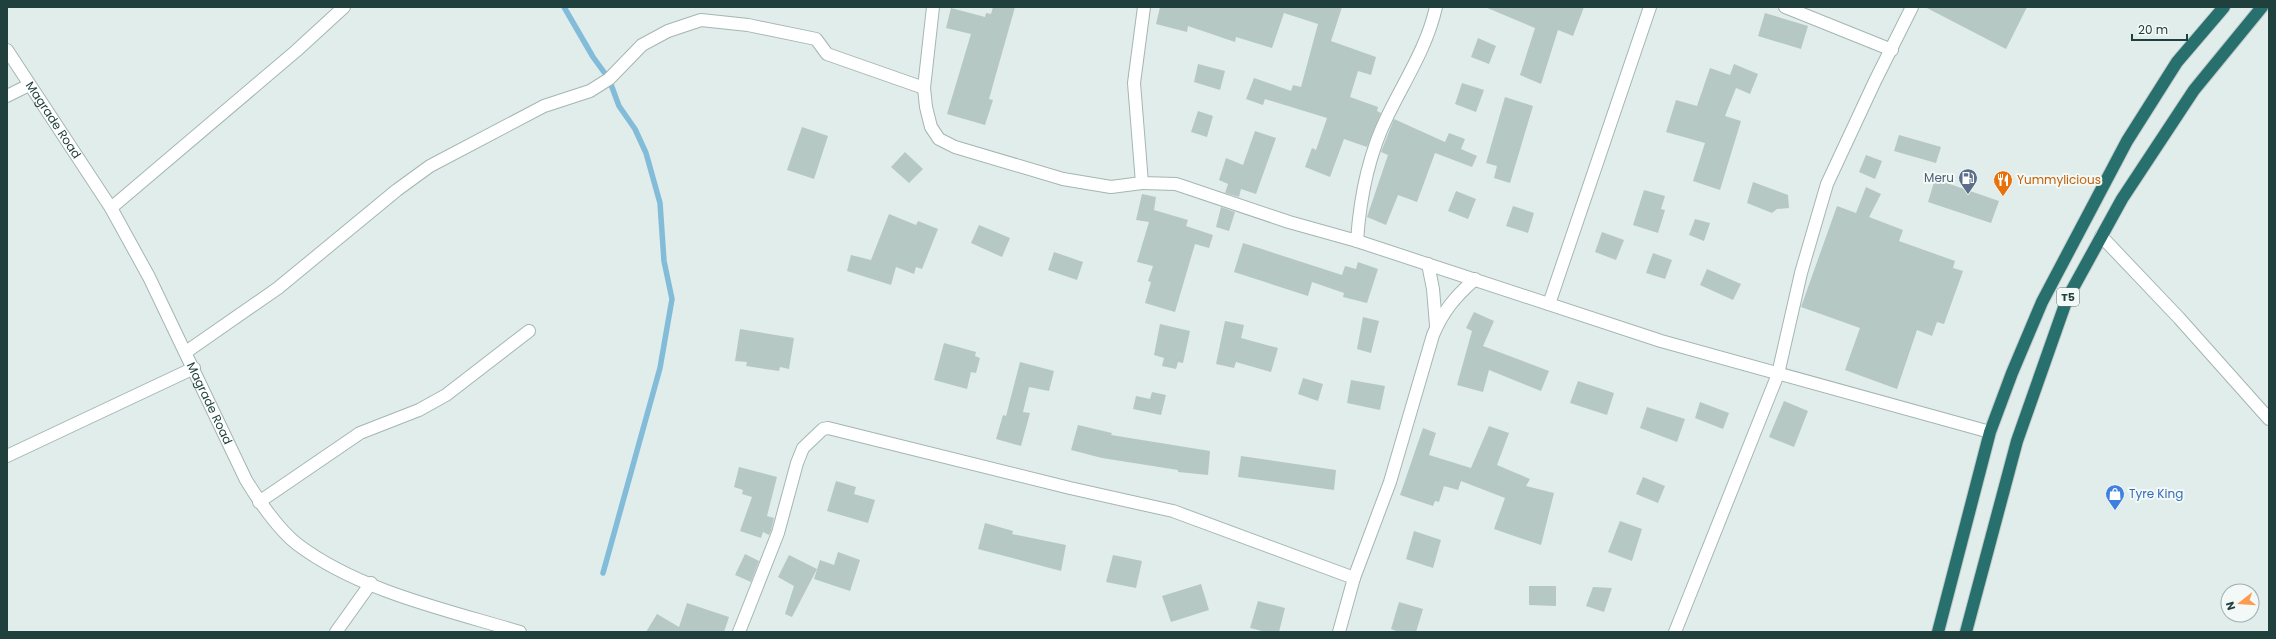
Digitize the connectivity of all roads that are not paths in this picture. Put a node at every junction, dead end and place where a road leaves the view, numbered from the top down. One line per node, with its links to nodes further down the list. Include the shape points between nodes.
1 (344, 7): 16 (street)
2 (933, 7): 13 (street)
3 (1144, 7): 15 (street, via 1134,83)
4 (1436, 7): 18 (street, via 1420,56 1388,114 1373,150 1360,208)
5 (1650, 7): 21 (street)
6 (1785, 7): 11 (street)
7 (1912, 7): 11 (street)
8 (2224, 7): 28 (highway, T5, via 2177,62 2127,141 2042,302)
9 (2262, 7): 17 (highway, T5, via 2194,90)
10 (7, 50): 12 (street, Magrade Road)
11 (1892, 50): 26 (street, via 1871,87 1827,184 1801,273)
12 (29, 85): 14 (street); 16 (street, Magrade Road)
13 (924, 88): 15 (street, via 931,127 939,139 955,147 1063,179 1111,187); 24 (street, via 827,54 816,39 748,25 701,20 642,45 609,79 590,91 544,106 430,166 278,288)
14 (7, 96)
15 (1142, 183): 18 (street, via 1176,184 1289,222)
16 (111, 208): 24 (street, Magrade Road)
17 (2101, 236): 27 (street); 39 (highway, T5, via 2067,299 2040,370 2017,441)
18 (1357, 241): 19 (street)
19 (1428, 264): 20 (street); 22 (street)
20 (1475, 279): 21 (street); 22 (street, via 1456,296 1441,315)
21 (1549, 304): 26 (street, via 1661,341)
22 (1436, 328): 31 (street, via 1390,482)
23 (529, 331): 30 (street, via 446,395 420,410 360,433)
24 (186, 352): 25 (street, Magrade Road)
25 (194, 368): 29 (street); 30 (street, Magrade Road, via 246,480)
26 (1778, 374): 28 (street); 37 (street)
27 (2266, 411)
28 (1990, 432): 38 (highway, T5)
29 (7, 456)
30 (259, 502): 32 (street, Magrade Road, via 296,544 337,568)
31 (1354, 578): 35 (street, via 1173,511 828,428 817,434 801,452 778,533); 36 (street)
32 (371, 583): 33 (street); 34 (street, Magrade Road, via 400,595)
33 (336, 632)
34 (520, 632)
35 (739, 632)
36 (1339, 632)
37 (1675, 632)
38 (1938, 632)
39 (1966, 632)

